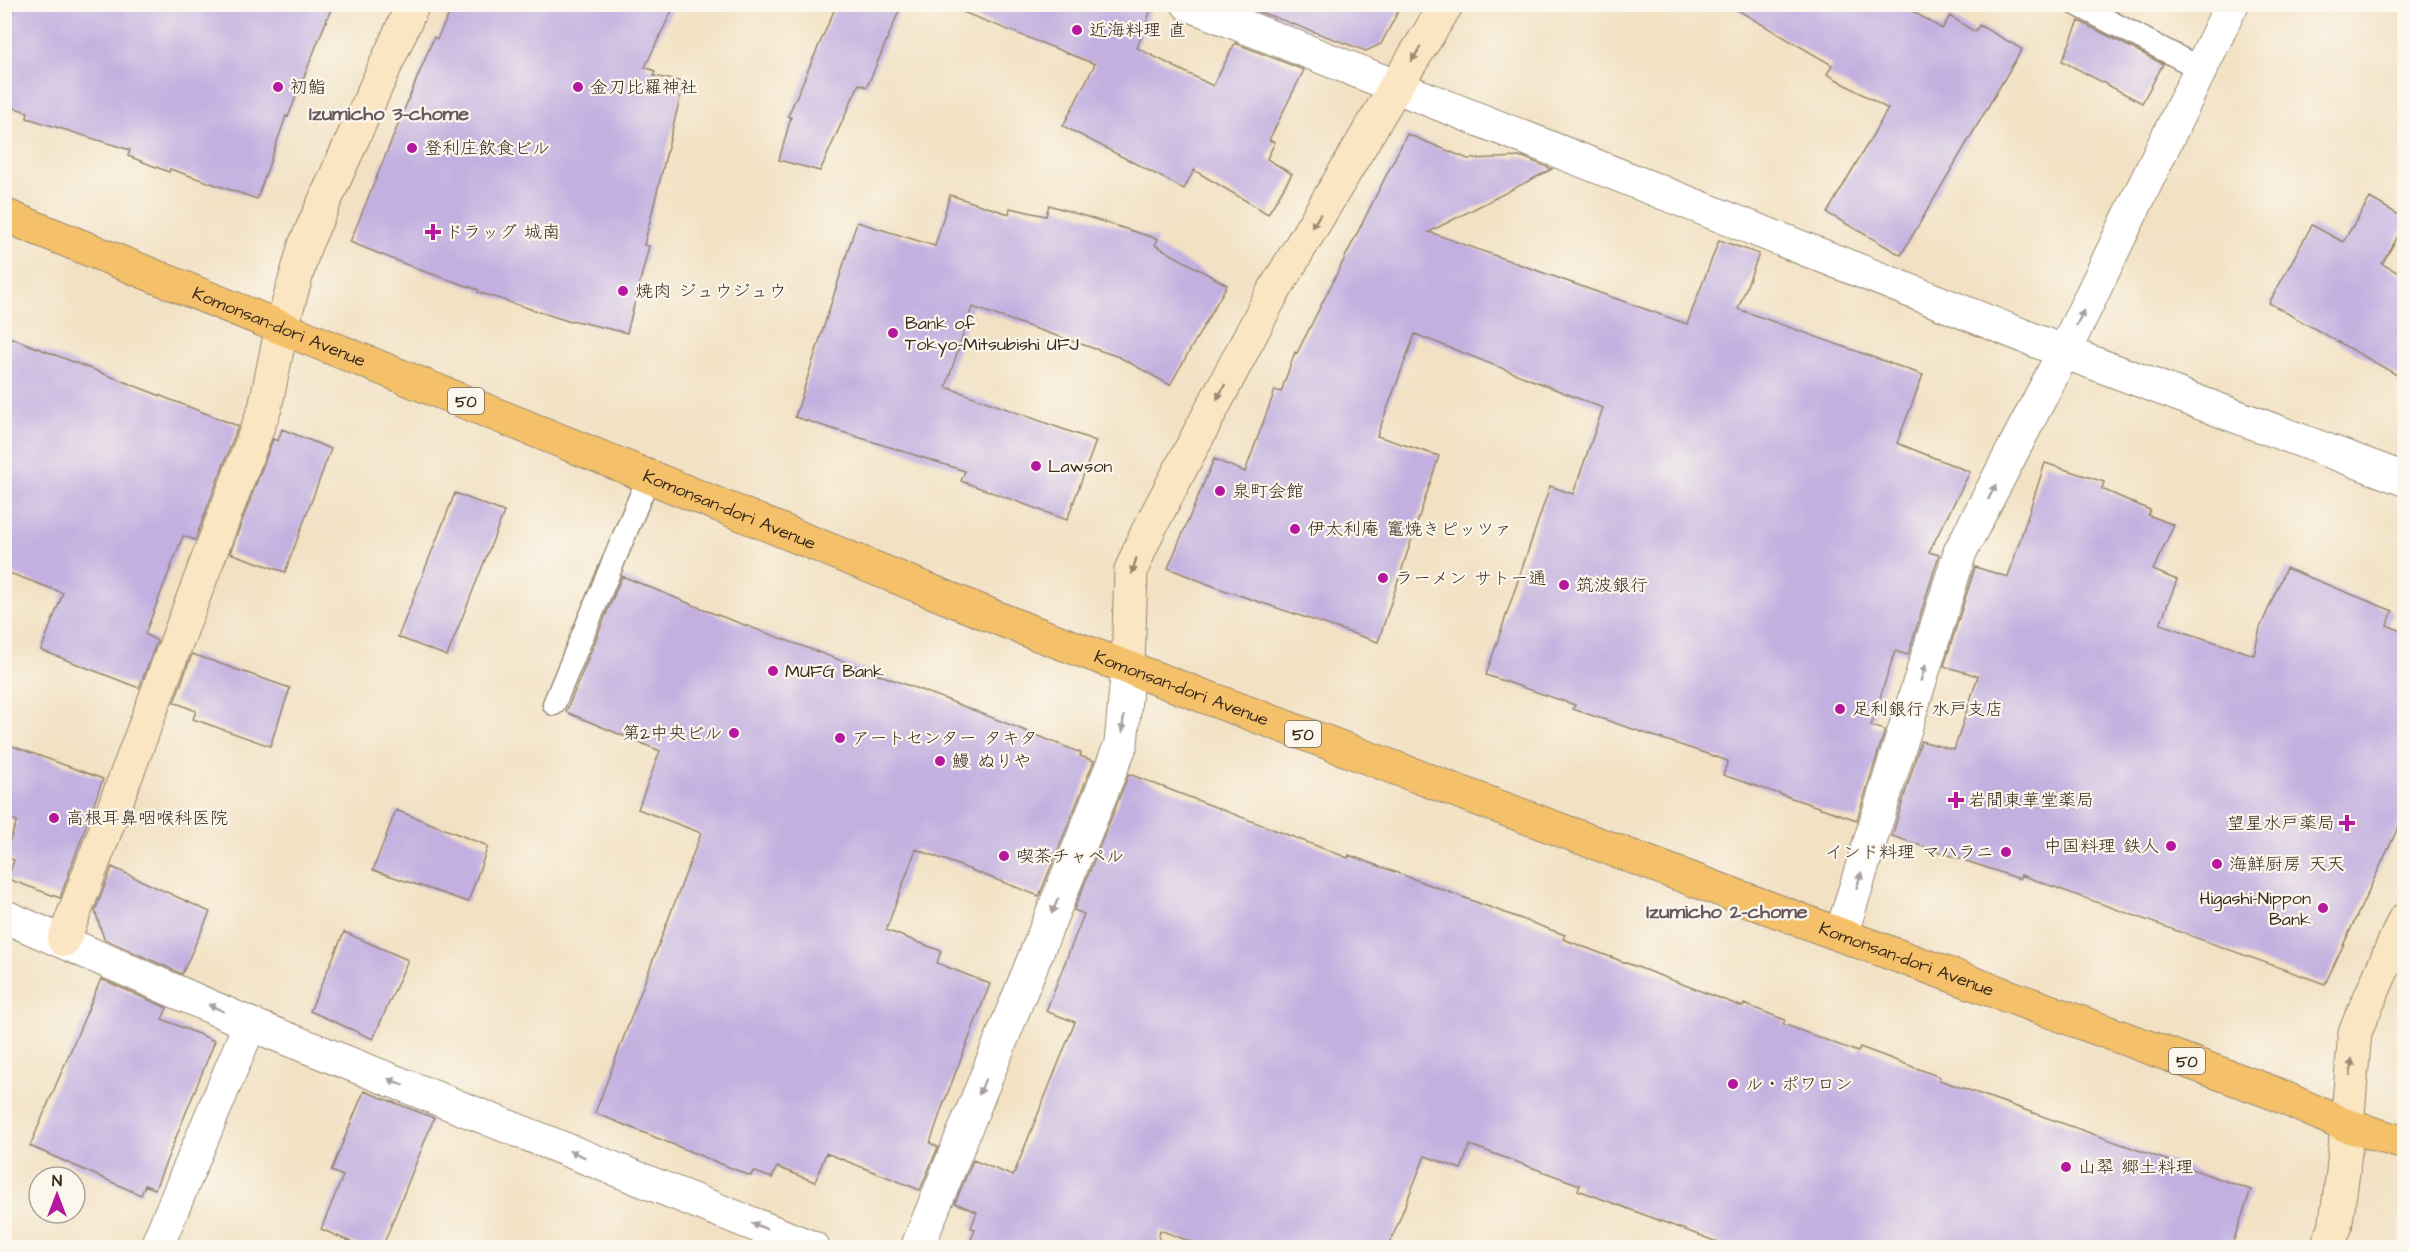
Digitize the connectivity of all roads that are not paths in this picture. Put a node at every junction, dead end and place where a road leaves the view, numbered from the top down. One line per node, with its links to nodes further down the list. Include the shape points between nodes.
1 (413, 4): 9 (street, via 305,245)
2 (1188, 4): 7 (street)
3 (1447, 4): 7 (street, one-way to 7)
4 (2076, 4): 6 (lane)
5 (2232, 4): 6 (street)
6 (2199, 68): 10 (street, one-way to 6)
7 (1396, 86): 10 (street); 13 (street, one-way to 13, via 1271,296 1147,533 1131,570)
8 (4, 215): 9 (highway, Komonsan-dori Avenue / 50)
9 (282, 326): 11 (highway, Komonsan-dori Avenue / 50); 18 (street, via 265,408)
10 (2064, 352): 12 (street); 17 (street, one-way to 10, via 1960,552)
11 (650, 477): 13 (highway, Komonsan-dori Avenue / 50, via 999,619); 14 (lane)
12 (2404, 479)
13 (1128, 666): 17 (highway, Komonsan-dori Avenue / 50); 24 (street, one-way to 24, via 1121,744)
14 (554, 704)
15 (4, 916): 18 (street)
16 (2404, 920): 20 (street, one-way to 16, via 2355,1032)
17 (1841, 935): 20 (highway, Komonsan-dori Avenue / 50, via 2262,1089)
18 (64, 940): 19 (street, one-way to 18)
19 (250, 1024): 22 (street); 23 (street, one-way to 19)
20 (2345, 1125): 21 (highway, Komonsan-dori Avenue / 50); 25 (street, via 2335,1228)
21 (2404, 1143)
22 (156, 1248)
23 (813, 1248)
24 (917, 1248)
25 (2325, 1248)

